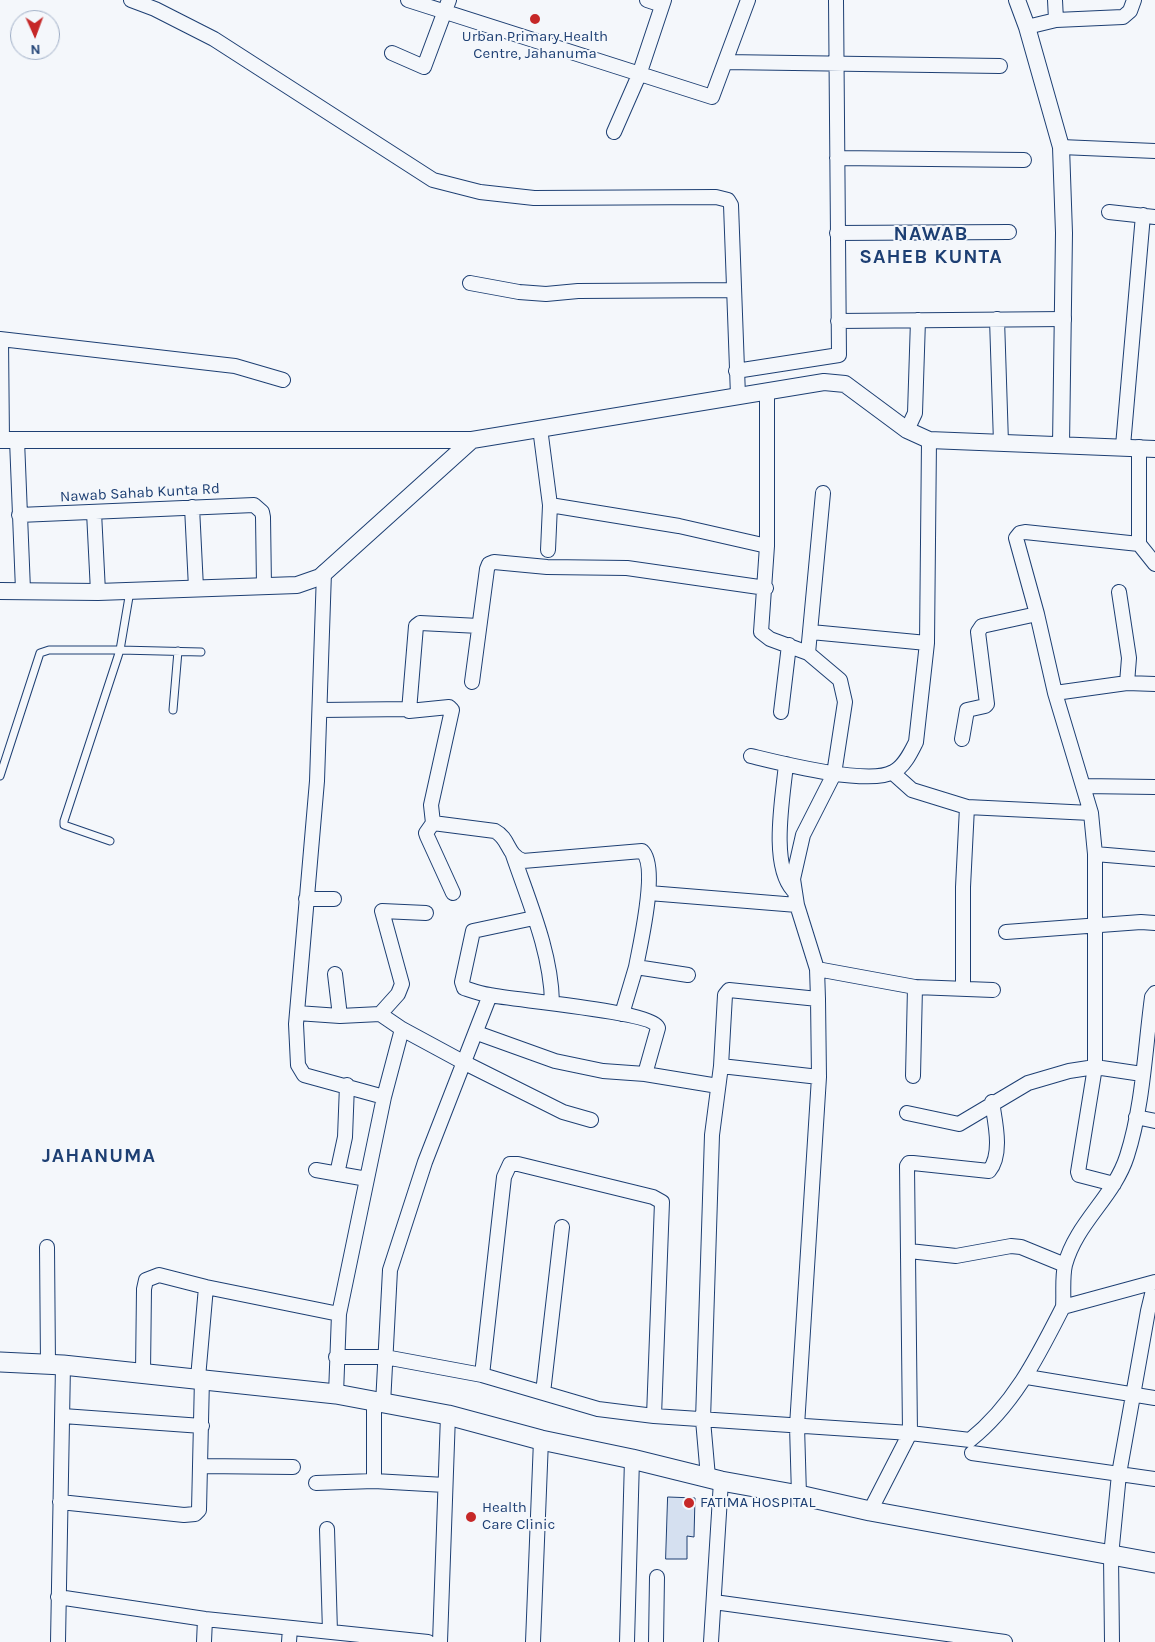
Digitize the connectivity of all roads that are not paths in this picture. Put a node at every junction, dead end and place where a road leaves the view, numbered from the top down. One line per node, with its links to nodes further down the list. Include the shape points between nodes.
1 (131, 0): 10 (street)
2 (408, 0): 11 (street)
3 (648, 0): 9 (street)
4 (748, 0): 15 (street)
5 (836, 0): 16 (street)
6 (1017, 0): 13 (street)
7 (1055, 0): 12 (street)
8 (1134, 0): 12 (street, via 1130,12 1123,17)
9 (663, 2): 18 (street)
10 (157, 4): 29 (street, via 433,180 480,192 534,198 724,198 731,205)
11 (448, 6): 14 (street, via 424,67); 18 (street)
12 (1056, 20): 13 (street)
13 (1027, 27): 20 (street)
14 (392, 53)
15 (725, 62): 16 (street); 18 (street, via 712,98)
16 (837, 64): 17 (street); 22 (street)
17 (1000, 66)
18 (639, 75): 19 (street)
19 (614, 132)
20 (1061, 147): 21 (street); 31 (street)
21 (1155, 151)
22 (837, 158): 23 (street); 27 (street)
23 (1024, 160)
24 (1109, 212): 25 (street)
25 (1149, 216): 46 (street)
26 (1009, 232): 27 (street)
27 (837, 233): 33 (street)
28 (470, 283): 29 (street, via 546,294)
29 (734, 290): 35 (street)
30 (997, 319): 31 (street); 32 (street); 44 (street)
31 (1064, 319): 45 (street)
32 (918, 320): 33 (street); 40 (street, via 916,413)
33 (838, 321): 35 (street, via 839,352 836,357)
34 (0, 340): 36 (street, via 235,366); 41 (street)
35 (736, 371): 38 (street)
36 (283, 380)
37 (767, 391): 38 (street); 40 (street, via 824,382 844,384); 53 (street)
38 (738, 396): 39 (street)
39 (540, 428): 42 (street); 48 (street)
40 (908, 430): 43 (street)
41 (6, 440): 42 (street); 51 (street)
42 (472, 440): 56 (street)
43 (929, 440): 44 (street); 68 (street)
44 (1000, 443): 45 (street)
45 (1061, 445): 46 (street)
46 (1139, 447): 52 (street)
47 (823, 493): 67 (street)
48 (550, 505): 53 (street, via 679,526); 54 (street)
49 (192, 507): 50 (street, Nawab Sahab Kunta Rd); 57 (street, Nawab Sahab Kunta Rd, via 254,505 259,508 263,517); 58 (street)
50 (94, 512): 51 (street, Nawab Sahab Kunta Rd); 63 (street)
51 (19, 515): 60 (street)
52 (1140, 544): 55 (street); 65 (street, via 1020,533 1016,542)
53 (767, 546): 59 (street)
54 (548, 550)
55 (1155, 564)
56 (324, 572): 57 (street, via 320,578 297,586); 80 (street)
57 (264, 586): 58 (street)
58 (196, 588): 62 (street)
59 (766, 588): 66 (street, via 627,568 494,562 487,569); 69 (street, via 761,632)
60 (23, 590): 61 (street); 63 (street)
61 (0, 591)
62 (130, 591): 63 (street); 70 (lane)
63 (98, 592)
64 (1118, 592): 75 (street, via 1129,658)
65 (1037, 614): 77 (street); 82 (street, via 982,626 978,632 987,704 967,710)
66 (479, 626): 74 (street); 78 (street, via 417,623)
67 (811, 632): 68 (street); 73 (street)
68 (927, 643): 85 (street, via 916,742 910,754)
69 (789, 645): 73 (street); 81 (street)
70 (120, 650): 71 (lane); 87 (lane, via 50,650 40,653); 93 (lane, via 64,821 64,825)
71 (178, 651): 72 (lane); 79 (lane)
72 (201, 652)
73 (808, 653): 86 (street, via 840,680 844,690)
74 (472, 682)
75 (1127, 683): 76 (street); 77 (street)
76 (1155, 684)
77 (1055, 693): 88 (street)
78 (409, 709): 80 (street); 92 (street, via 414,712 449,707 452,710 431,805)
79 (173, 710)
80 (321, 710): 100 (street, via 318,782)
81 (781, 712)
82 (962, 739)
83 (751, 756): 84 (street)
84 (786, 764): 86 (street); 99 (street, via 781,866)
85 (893, 772): 86 (street, via 879,775); 90 (street, via 912,790)
86 (834, 774): 99 (street, via 801,842 793,879)
87 (0, 776)
88 (1083, 786): 89 (street); 91 (street)
89 (1155, 787)
90 (967, 807): 91 (street); 112 (street)
91 (1091, 813): 94 (street)
92 (433, 823): 95 (street, via 495,831 501,834); 97 (street, via 426,833)
93 (110, 841)
94 (1095, 854): 96 (street); 105 (street)
95 (513, 855): 98 (street, via 529,862 642,851 647,860); 103 (street)
96 (1155, 859)
97 (453, 893)
98 (649, 893): 99 (street); 107 (street)
99 (796, 898): 108 (street)
100 (306, 899): 101 (street); 118 (street)
101 (334, 899)
102 (426, 913): 119 (street, via 382,911 402,984 398,994)
103 (534, 918): 115 (street, via 473,931 462,985); 117 (street, via 552,981)
104 (1155, 923): 105 (street)
105 (1096, 925): 106 (street); 126 (street)
106 (1006, 932)
107 (636, 967): 110 (street); 120 (street)
108 (817, 969): 111 (street); 116 (street)
109 (335, 974): 121 (street)
110 (688, 975)
111 (915, 987): 112 (street); 129 (street)
112 (963, 989): 113 (street)
113 (993, 990)
114 (1155, 993): 128 (street)
115 (490, 996): 117 (street); 123 (street)
116 (818, 999): 125 (street, via 726,991); 130 (street)
117 (552, 1002): 120 (street)
118 (297, 1013): 121 (street); 131 (street, via 297,1048 302,1073)
119 (380, 1014): 121 (street); 122 (street)
120 (622, 1014): 127 (street, via 657,1024)
121 (340, 1016)
122 (402, 1028): 124 (street); 133 (street)
123 (477, 1033): 124 (street); 127 (street, via 555,1061 603,1071)
124 (463, 1062): 137 (street, via 563,1112); 152 (street, via 425,1162 390,1270)
125 (722, 1066): 130 (street); 132 (street)
126 (1095, 1067): 128 (street); 134 (street, via 1028,1083); 142 (street, via 1078,1172 1079,1175)
127 (645, 1074): 132 (street)
128 (1142, 1074): 136 (street)
129 (913, 1076)
130 (819, 1077): 169 (street)
131 (347, 1085): 133 (street); 140 (street, via 345,1137)
132 (718, 1086): 167 (street, via 712,1135)
133 (384, 1097): 141 (street)
134 (992, 1102): 135 (street, via 959,1124); 145 (street, via 997,1142 989,1171 909,1163)
135 (907, 1113)
136 (1136, 1117): 138 (street); 142 (street, via 1127,1156)
137 (591, 1120)
138 (1155, 1121)
139 (316, 1170): 140 (street)
140 (337, 1174): 141 (street)
141 (367, 1179): 150 (street)
142 (1114, 1184): 146 (street, via 1081,1229)
143 (562, 1227): 159 (street)
144 (46, 1247): 154 (street)
145 (909, 1251): 146 (street, via 956,1256 1011,1246); 170 (street)
146 (1065, 1265): 148 (street)
147 (206, 1287): 150 (street); 155 (street, via 159,1275 146,1280); 158 (street)
148 (1063, 1308): 149 (street, via 1155,1282); 157 (street)
149 (1151, 1312): 161 (street)
150 (339, 1314): 151 (street)
151 (336, 1357): 152 (street); 160 (street)
152 (385, 1357): 156 (street); 163 (street)
153 (0, 1362): 154 (main road)
154 (55, 1365): 155 (main road); 165 (street)
155 (142, 1372): 158 (main road)
156 (482, 1375): 159 (street); 166 (street, via 504,1177 510,1164 518,1164 654,1197 662,1202)
157 (1027, 1377): 161 (street); 170 (street, via 988,1426 970,1440)
158 (200, 1378): 160 (main road); 168 (street)
159 (543, 1393): 166 (street, via 598,1409)
160 (336, 1394): 163 (main road)
161 (1135, 1395): 162 (street); 176 (street)
162 (1155, 1398)
163 (378, 1402): 164 (main road); 179 (street)
164 (448, 1415): 171 (main road); 181 (street)
165 (63, 1416): 168 (street); 183 (street)
166 (654, 1416): 167 (street)
167 (703, 1420): 169 (street); 177 (street)
168 (202, 1426): 174 (street)
169 (797, 1426): 170 (street); 182 (street)
170 (910, 1433): 184 (street)
171 (541, 1440): 173 (main road); 199 (street)
172 (972, 1453): 176 (street)
173 (632, 1459): 177 (main road); 200 (street)
174 (202, 1466): 175 (street); 183 (street, via 199,1510 195,1514)
175 (293, 1467)
176 (1119, 1474): 178 (street); 186 (street)
177 (714, 1479): 182 (main road); 190 (street)
178 (1155, 1479)
179 (374, 1481): 180 (street); 181 (street)
180 (316, 1483)
181 (445, 1485): 198 (street)
182 (799, 1495): 184 (main road)
183 (60, 1502): 189 (street)
184 (870, 1512): 186 (main road)
185 (327, 1529): 192 (street)
186 (1111, 1556): 187 (main road); 204 (street)
187 (1155, 1563)
188 (657, 1577): 201 (street)
189 (58, 1597): 191 (street); 195 (street)
190 (714, 1602): 202 (street); 203 (street)
191 (205, 1619): 193 (street); 196 (street)
192 (330, 1632): 193 (street); 194 (street)
193 (290, 1635)
194 (361, 1638): 197 (street)
195 (58, 1642)
196 (204, 1642)
197 (428, 1642)
198 (440, 1642)
199 (533, 1642)
200 (627, 1642)
201 (656, 1642)
202 (711, 1642)
203 (1004, 1642)
204 (1112, 1642)

